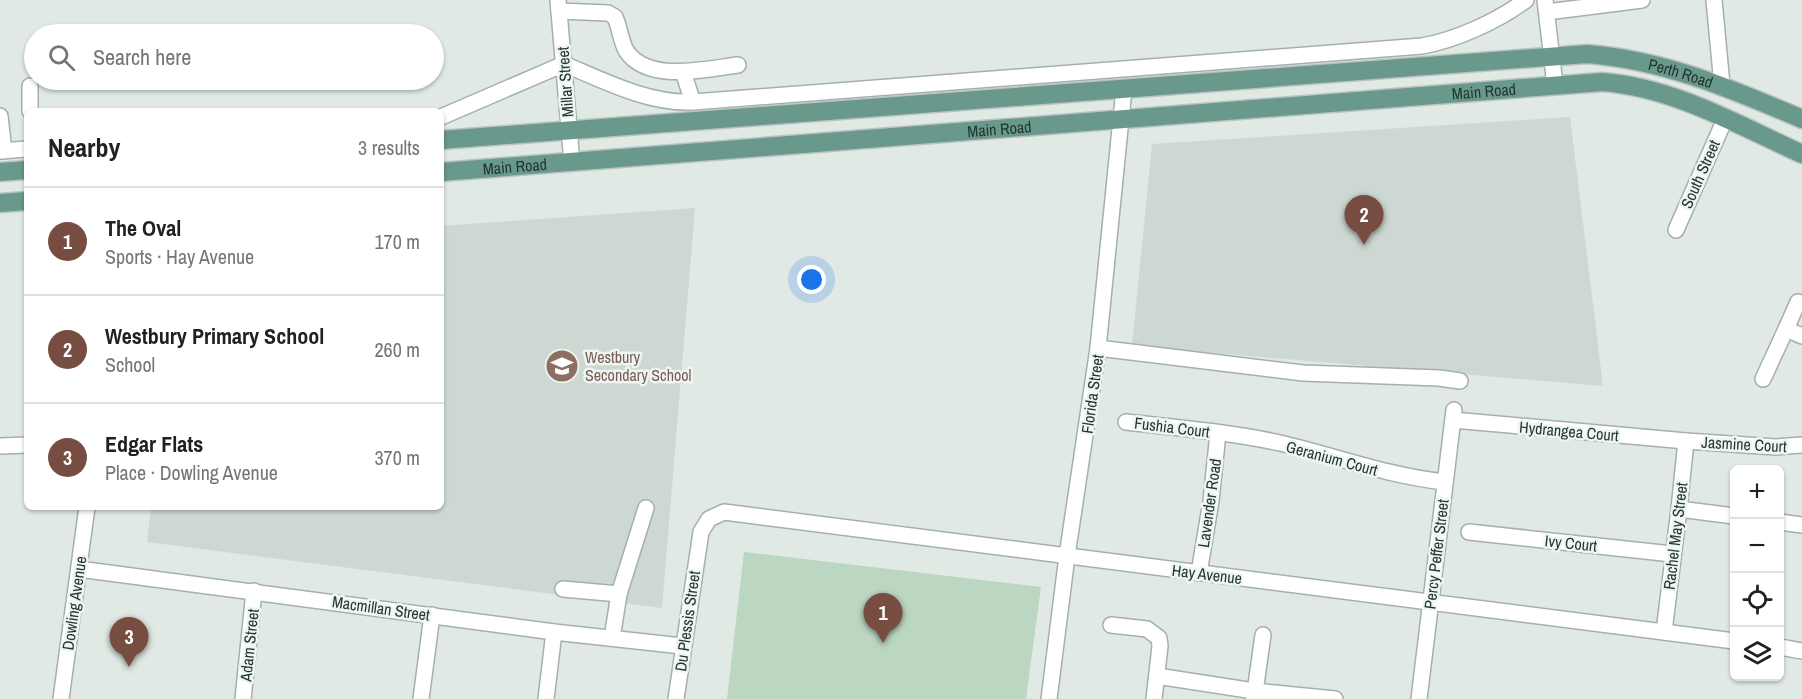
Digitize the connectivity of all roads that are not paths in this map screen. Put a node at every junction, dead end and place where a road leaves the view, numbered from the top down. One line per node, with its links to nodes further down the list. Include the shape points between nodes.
1 (1526, 0): 14 (street, via 1457,37 1422,46)
2 (1642, 0): 5 (street)
3 (1714, 0): 11 (street)
4 (558, 6): 7 (street, Millar Street); 9 (street, via 608,13 615,17 626,51 636,62 654,70)
5 (1546, 6): 6 (street)
6 (1552, 56): 10 (street); 11 (main road, Perth Road, via 1587,54 1636,60); 12 (main road, Main Road)
7 (564, 64): 14 (street, via 650,97); 17 (street); 22 (street, Millar Street)
8 (738, 65): 9 (street)
9 (683, 72): 14 (street)
10 (1555, 85): 18 (main road, Main Road); 19 (main road, Perth Road, via 1602,82 1638,86)
11 (1722, 85): 20 (main road, Perth Road)
12 (1124, 89): 18 (street, Florida Street); 22 (main road, Main Road)
13 (30, 90): 15 (street)
14 (693, 102)
15 (30, 108)
16 (0, 116): 21 (street)
17 (444, 116)
18 (1122, 118): 27 (main road, Main Road); 37 (street, Florida Street)
19 (1725, 119): 26 (main road, Perth Road); 33 (street, South Street)
20 (1802, 119)
21 (0, 124): 25 (street)
22 (568, 132): 23 (main road, Main Road); 27 (street, Millar Street)
23 (444, 140)
24 (24, 149): 25 (street)
25 (2, 151)
26 (1802, 154)
27 (572, 163): 30 (main road, Main Road)
28 (24, 170): 29 (main road)
29 (0, 172)
30 (444, 172)
31 (24, 201): 32 (main road)
32 (0, 203)
33 (1676, 230)
34 (1798, 302): 35 (street)
35 (1786, 329): 36 (street); 38 (street)
36 (1802, 336)
37 (1098, 348): 39 (street, via 1303,373); 57 (street, Florida Street)
38 (1763, 379)
39 (1460, 381)
40 (1453, 415): 43 (street, Hydrangea Court); 47 (street, Percy Peffer Street)
41 (1126, 422): 42 (street, Fushia Court)
42 (1218, 432): 47 (street, Geranium Court, via 1284,444 1411,478); 59 (street, Lavender Road)
43 (1686, 441): 45 (street, Jasmine Court); 49 (street, Rachel May Street)
44 (24, 445): 46 (street)
45 (1802, 445)
46 (0, 446)
47 (1445, 482): 63 (street, Percy Peffer Street)
48 (646, 508): 62 (street)
49 (1679, 509): 51 (street); 56 (street, Rachel May Street)
50 (87, 510): 58 (street, Dowling Avenue)
51 (1730, 515)
52 (1784, 523): 53 (street)
53 (1802, 525)
54 (1469, 532): 56 (street, Ivy Court)
55 (698, 544): 57 (street, Hay Avenue, via 704,525 724,512); 71 (street, Du Plessis Street)
56 (1672, 554): 67 (street, Rachel May Street)
57 (1067, 556): 59 (street, Hay Avenue); 81 (street, Florida Street)
58 (79, 569): 61 (street, Macmillan Street); 76 (street, Dowling Avenue)
59 (1199, 573): 63 (street, Hay Avenue)
60 (563, 589): 62 (street)
61 (254, 591): 64 (street, Macmillan Street); 77 (street, Adam Street)
62 (619, 594): 69 (street)
63 (1430, 602): 67 (street, Hay Avenue); 84 (street, Percy Peffer Street)
64 (432, 615): 66 (street, Macmillan Street); 78 (street)
65 (1111, 625): 74 (street, via 1147,629 1159,638)
66 (554, 632): 69 (street, Macmillan Street); 79 (street)
67 (1664, 632): 70 (street, Hay Avenue)
68 (1263, 635): 75 (street)
69 (612, 638): 71 (street, Macmillan Street)
70 (1730, 640)
71 (682, 645): 80 (street, Du Plessis Street)
72 (1784, 649): 73 (street)
73 (1802, 651)
74 (1157, 676): 75 (street); 82 (street)
75 (1254, 695): 83 (street)
76 (61, 699)
77 (243, 699)
78 (421, 699)
79 (546, 699)
80 (676, 699)
81 (1049, 699)
82 (1154, 699)
83 (1335, 699)
84 (1419, 699)

